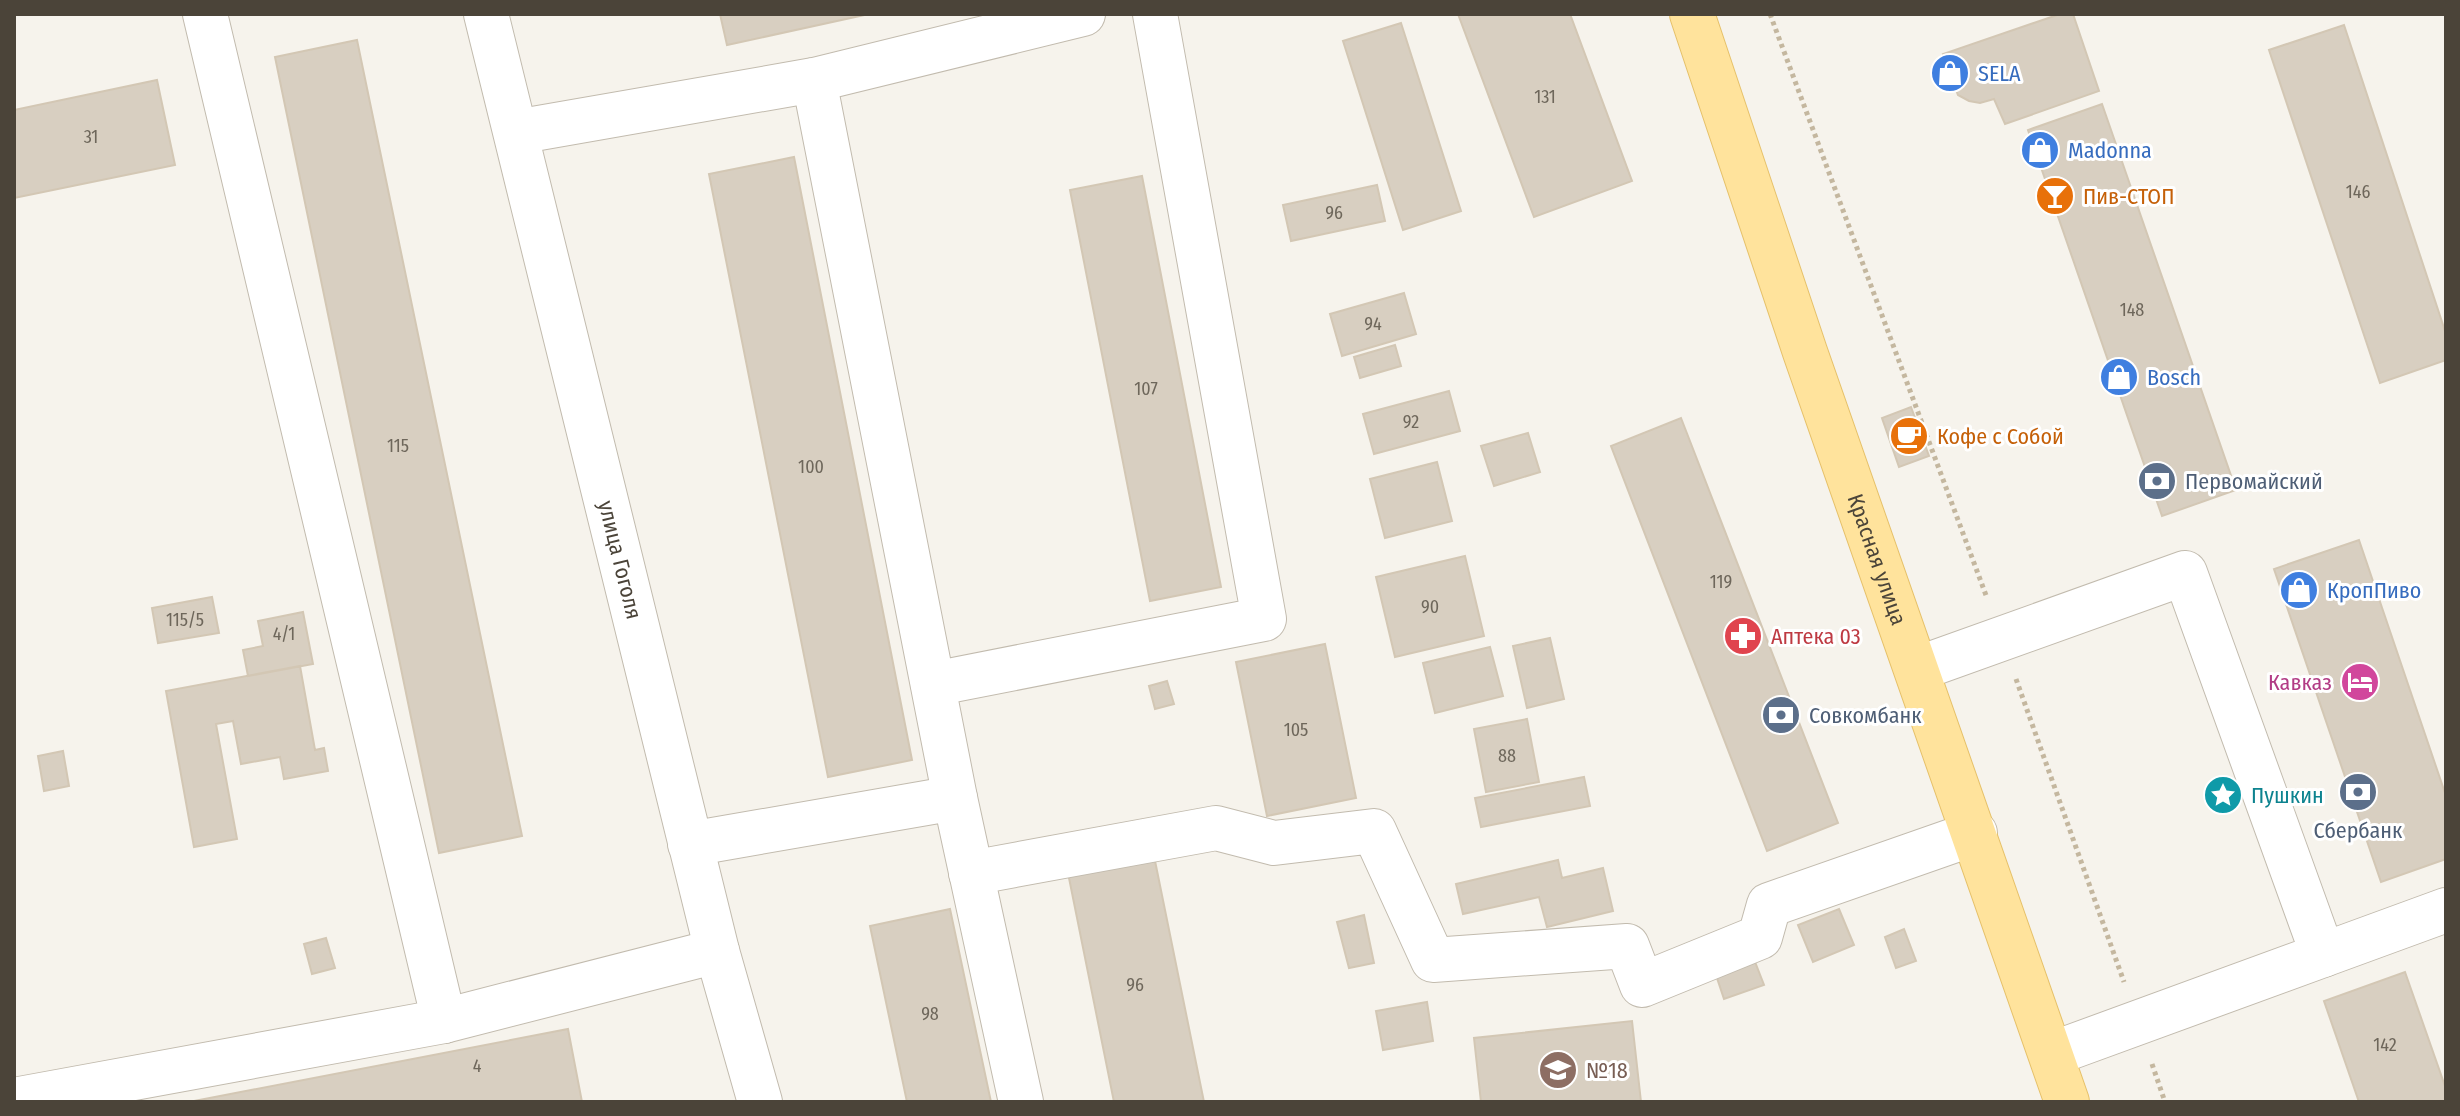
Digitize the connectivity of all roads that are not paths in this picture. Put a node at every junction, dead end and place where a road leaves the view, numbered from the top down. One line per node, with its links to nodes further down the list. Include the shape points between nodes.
1 (205, 14): 17 (street)
2 (486, 14): 7 (street, улица Гоголя)
3 (1083, 14): 6 (street)
4 (1155, 14): 9 (street, via 1264,619)
5 (1692, 14): 8 (main road, Красная улица)
6 (814, 80): 7 (street); 9 (street)
7 (516, 132): 12 (street, улица Гоголя)
8 (1917, 669): 11 (main road, Красная улица); 16 (street, via 2185,573)
9 (933, 684): 10 (street)
10 (955, 798): 12 (street); 13 (street)
11 (1975, 833): 13 (street, via 1769,905 1760,937 1642,985 1627,946 1433,960 1374,831 1274,843 1216,828); 18 (main road, Красная улица)
12 (690, 844): 15 (street, улица Гоголя)
13 (971, 873): 21 (street)
14 (2446, 910): 16 (street)
15 (717, 951): 17 (street); 20 (street, улица Гоголя)
16 (2323, 955): 18 (street)
17 (444, 1021): 19 (street)
18 (2052, 1054): 22 (main road, Красная улица)
19 (14, 1100)
20 (760, 1102)
21 (1021, 1102)
22 (2067, 1102)

